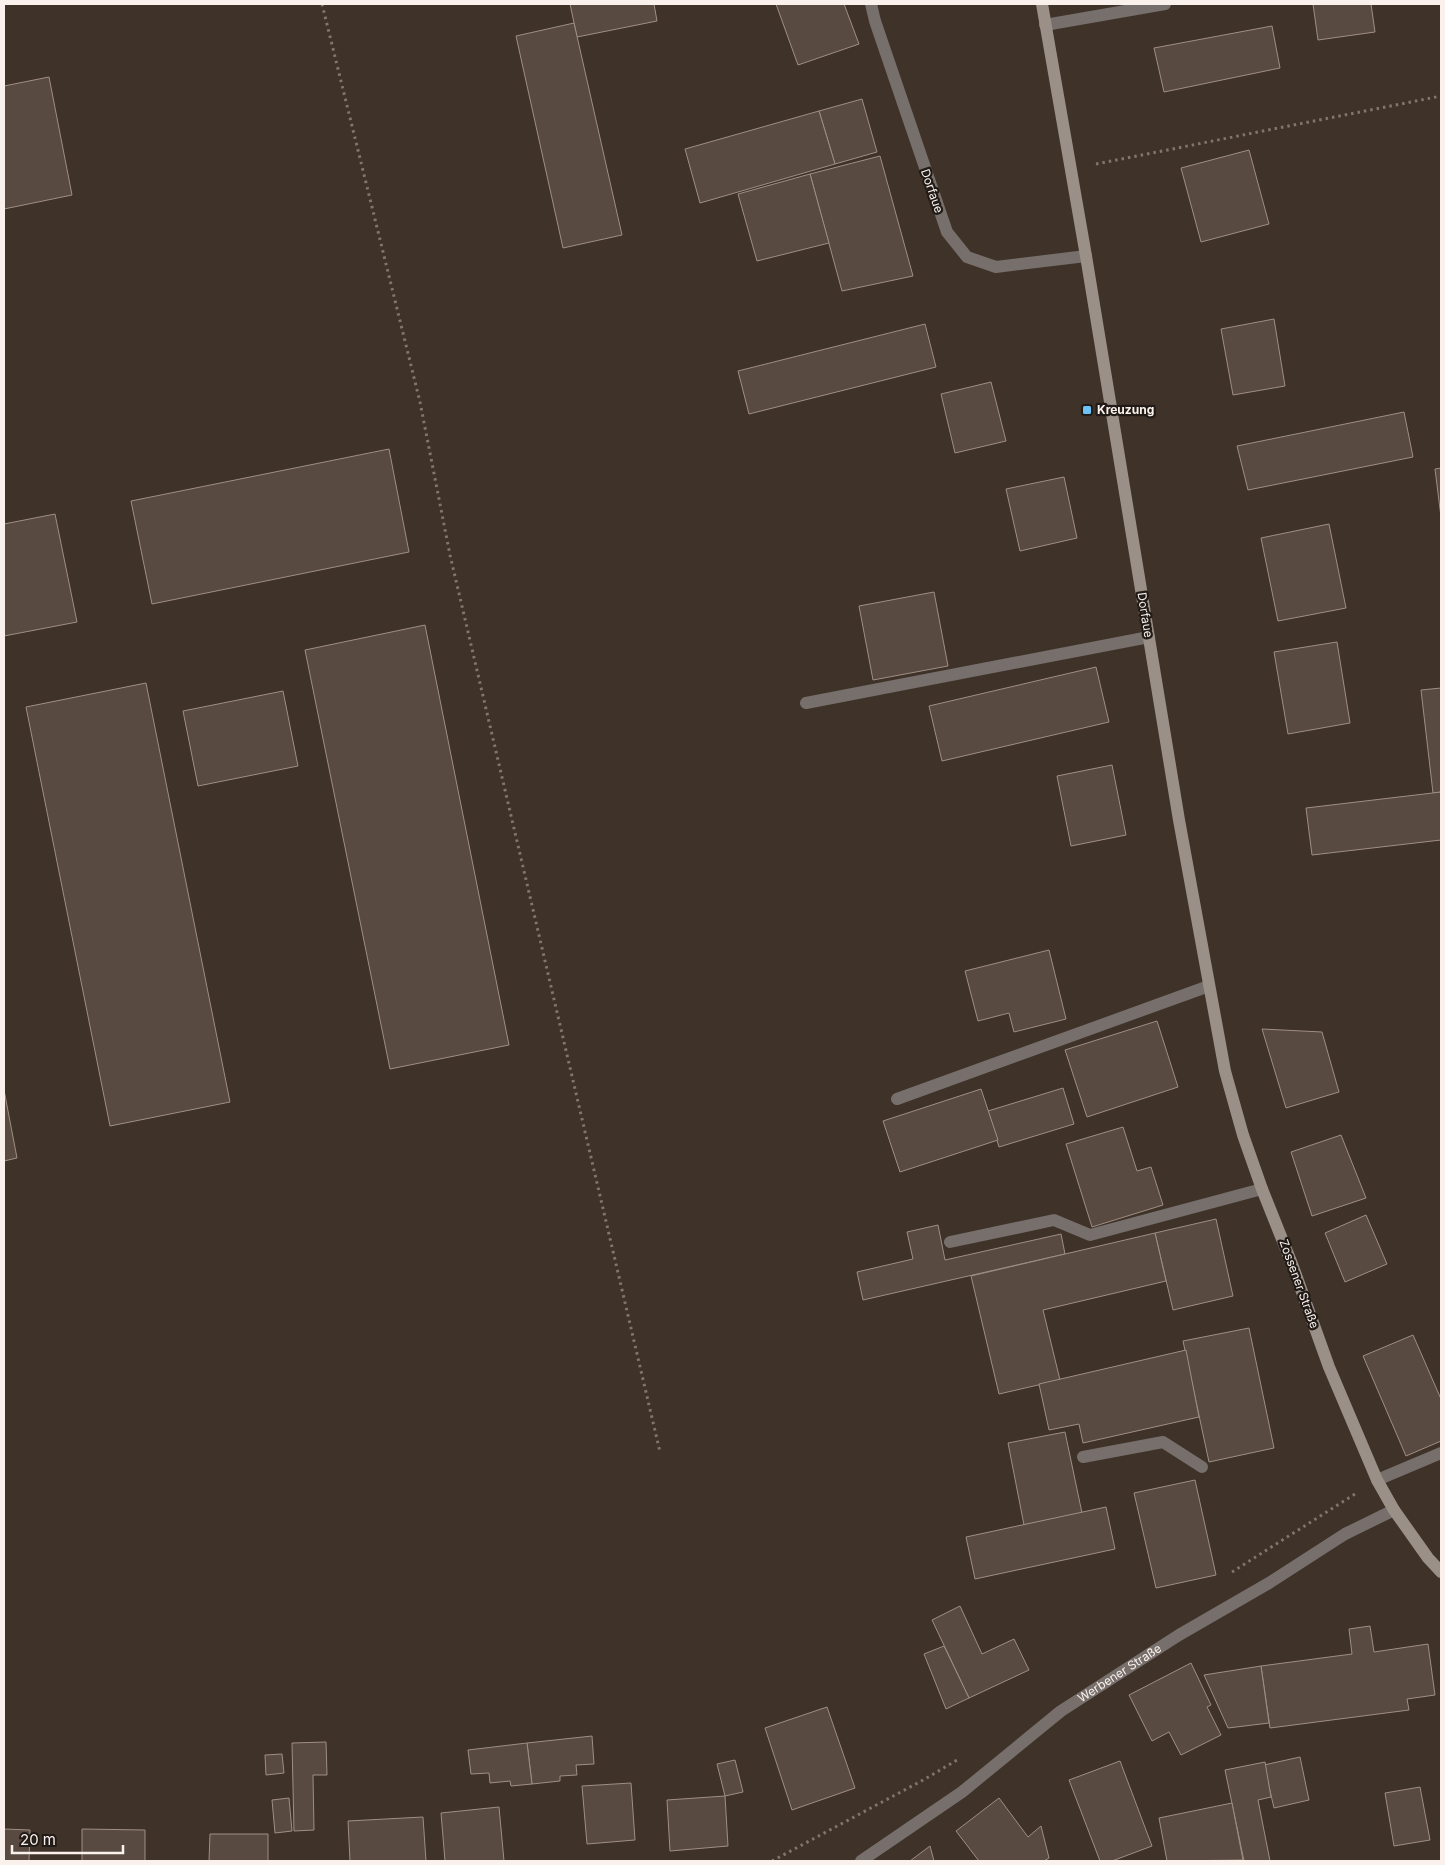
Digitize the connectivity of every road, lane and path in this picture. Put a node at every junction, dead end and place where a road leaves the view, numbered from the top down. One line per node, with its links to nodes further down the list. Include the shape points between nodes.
1 (322, 4): 15 (path, via 420,402 454,574)
2 (871, 4): 8 (street, Dorfaue, via 947,232 967,257 996,267)
3 (1042, 4): 5 (main road, Dorfaue)
4 (1165, 4): 5 (street)
5 (1046, 25): 7 (main road, Dorfaue)
6 (1441, 96): 7 (path)
7 (1070, 170): 8 (main road, Dorfaue)
8 (1086, 256): 9 (main road, Dorfaue)
9 (1149, 637): 10 (street); 11 (main road, Dorfaue)
10 (806, 703)
11 (1208, 980): 12 (street); 13 (main road, Zossener Straße, via 1225,1071)
12 (897, 1099)
13 (1262, 1189): 14 (street, via 1090,1235 1054,1220); 19 (main road, Zossener Straße, via 1329,1367)
14 (950, 1242)
15 (660, 1452)
16 (1441, 1453): 19 (street)
17 (1083, 1457): 18 (street, via 1163,1442)
18 (1202, 1467)
19 (1377, 1480): 20 (main road, Zossener Straße)
20 (1394, 1510): 21 (main road, Zossener Straße); 22 (street, Werbener Straße, via 1345,1534 1061,1711 962,1792)
21 (1441, 1572)
22 (861, 1861)

